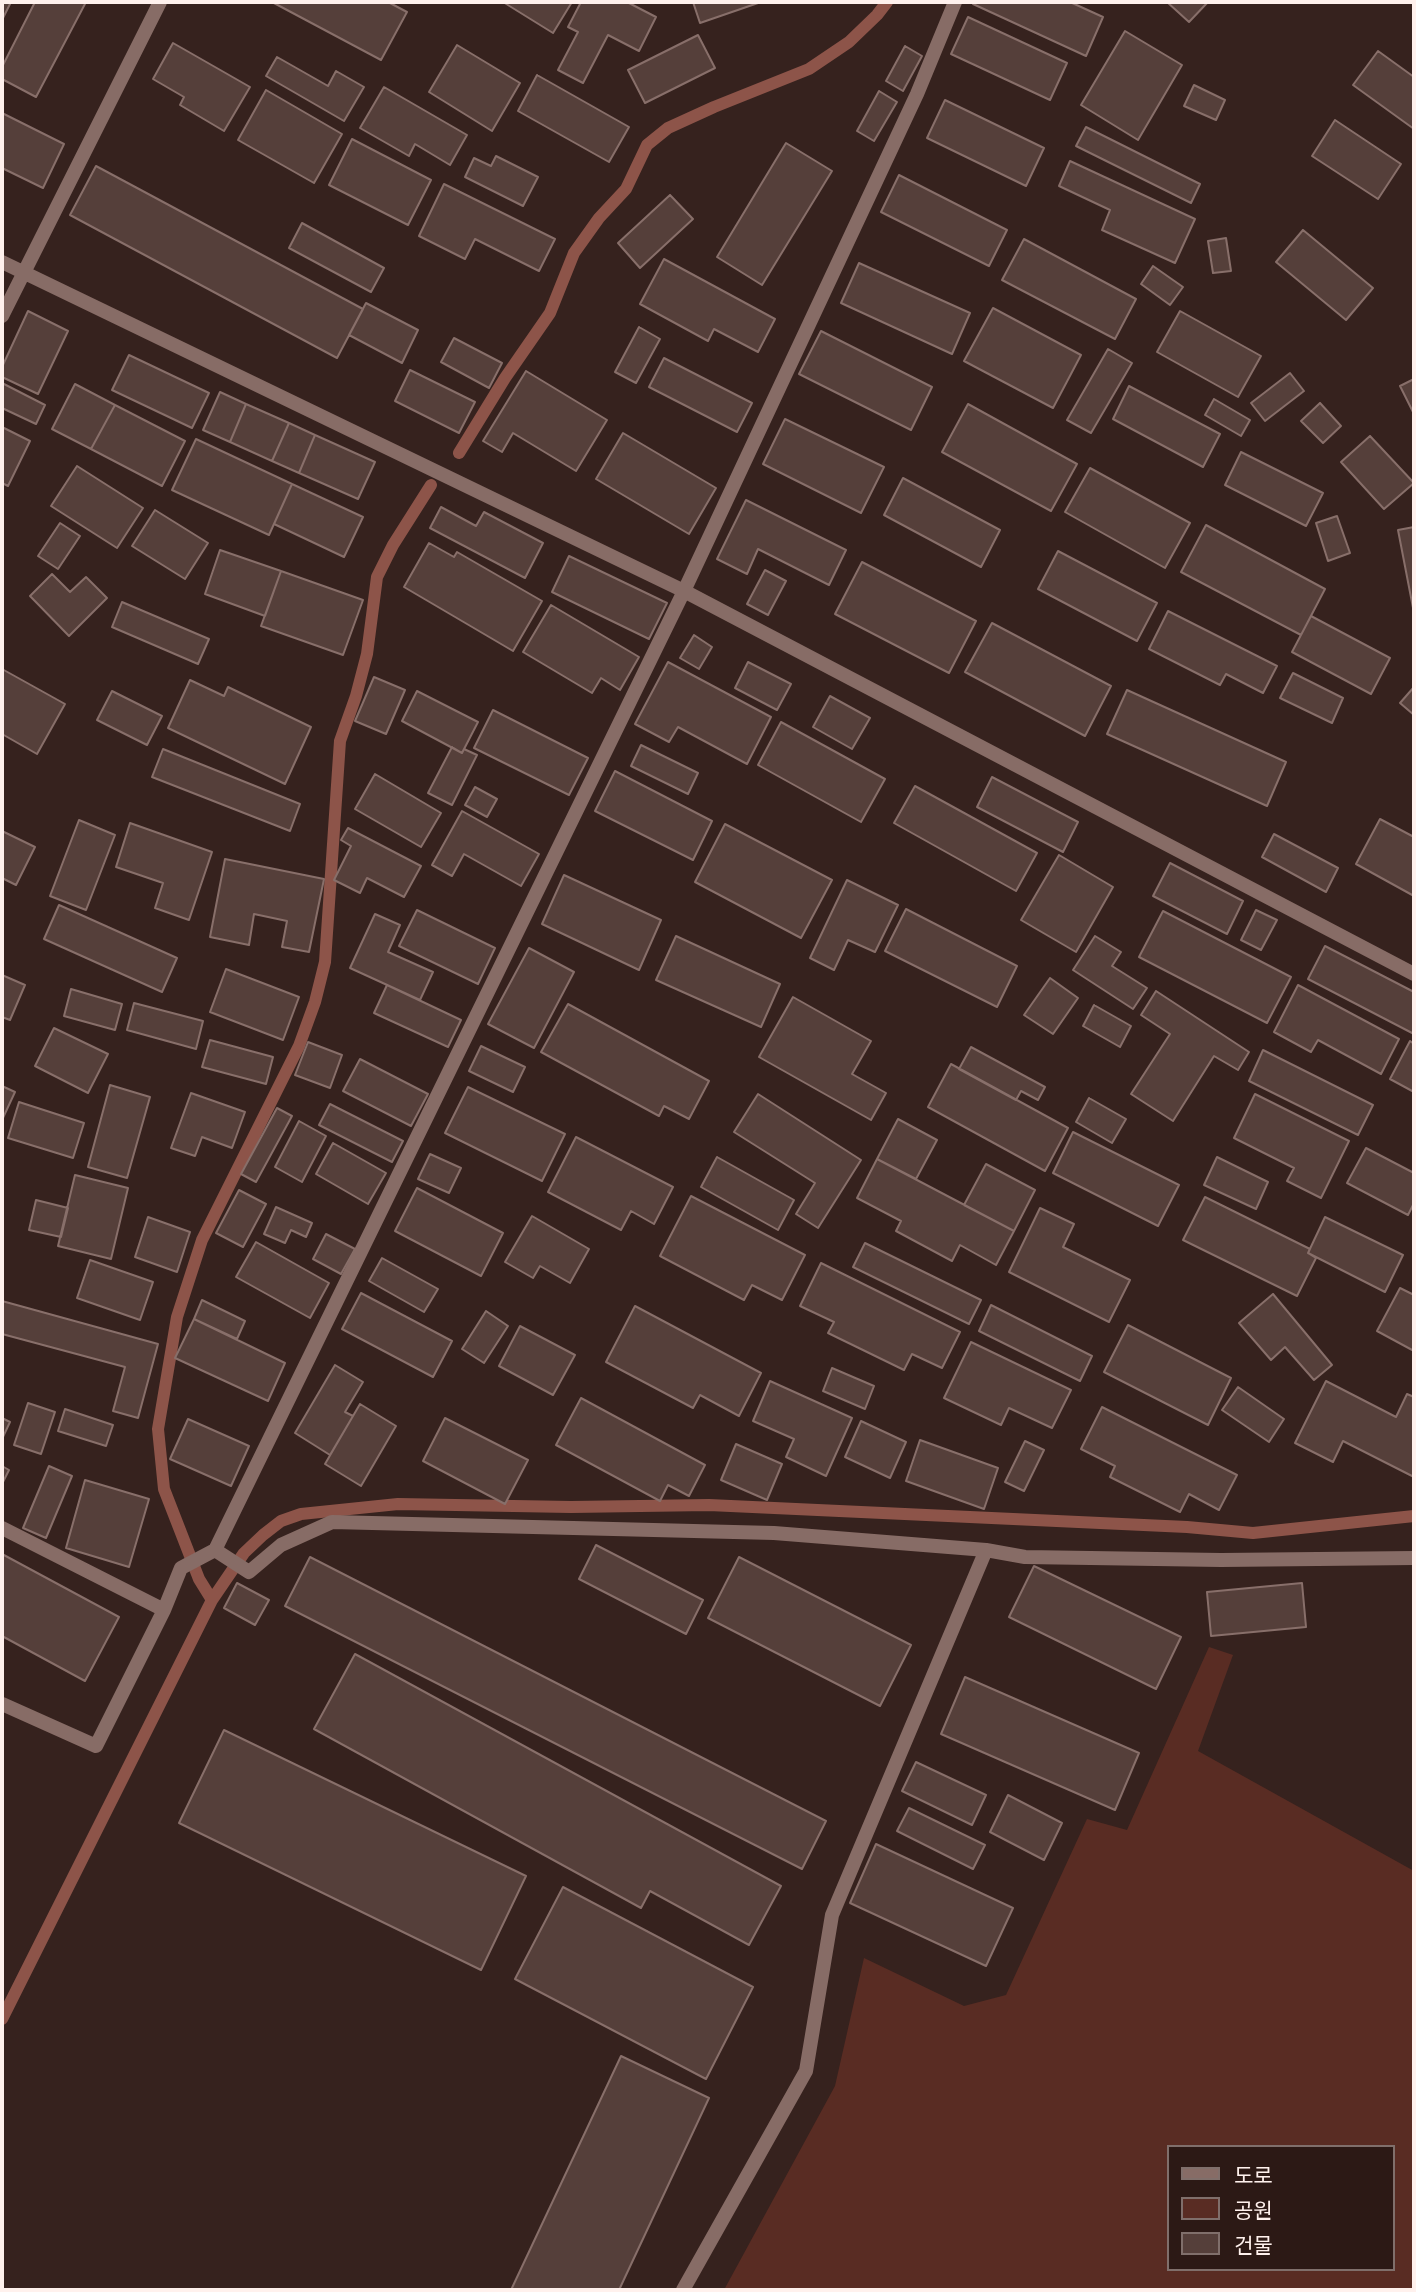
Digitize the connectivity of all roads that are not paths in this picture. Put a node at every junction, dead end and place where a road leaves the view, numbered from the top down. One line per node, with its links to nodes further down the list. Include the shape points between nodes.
1 (160, 2): 4 (street)
2 (955, 2): 6 (street, via 917,94)
3 (2, 262): 4 (street)
4 (24, 274): 5 (street); 6 (street)
5 (2, 316)
6 (684, 591): 7 (street); 10 (street)
7 (1414, 974)
8 (2, 1528): 12 (street)
9 (986, 1550): 10 (street, via 774,1533 332,1522 281,1545 249,1572); 11 (street, via 1026,1557); 14 (street, via 832,1915 806,2071)
10 (208, 1553): 12 (street, via 181,1569)
11 (1414, 1558)
12 (164, 1610): 13 (street, via 96,1746)
13 (2, 1704)
14 (683, 2290)

